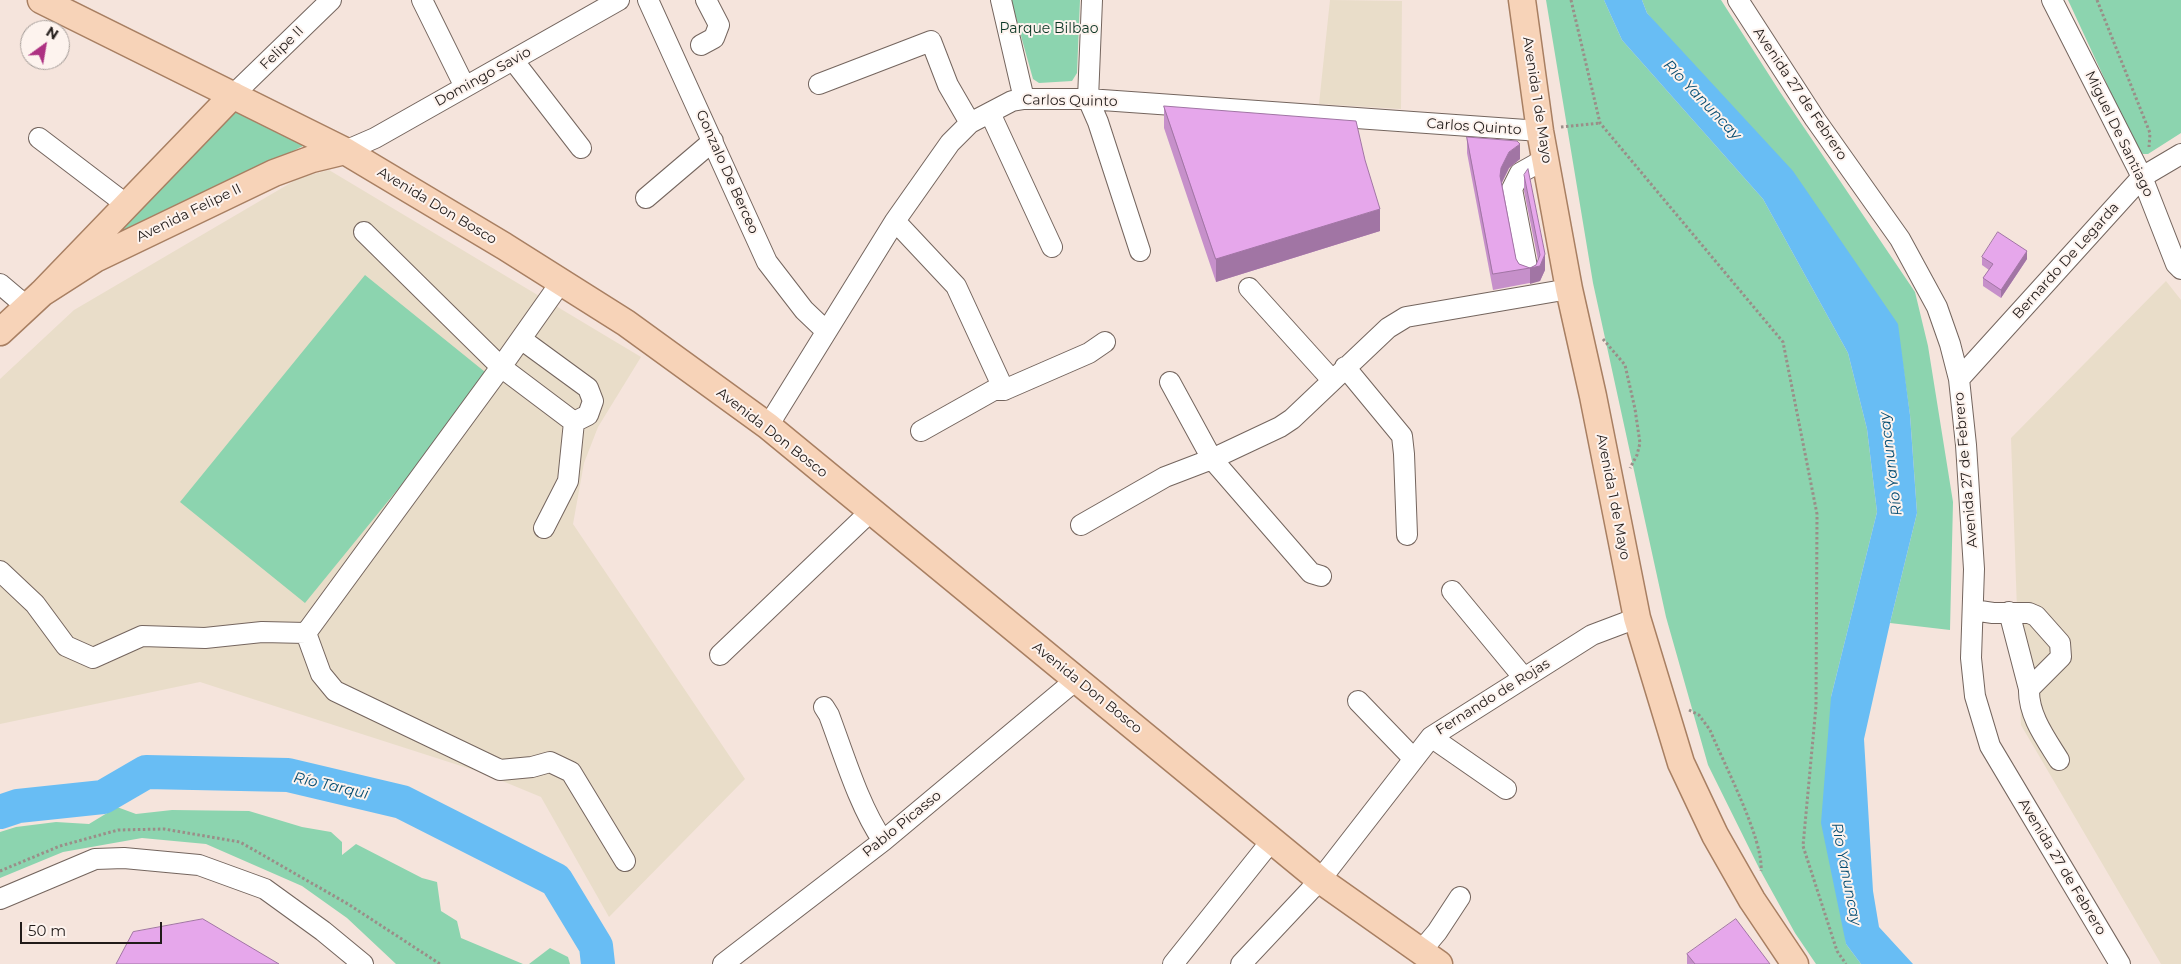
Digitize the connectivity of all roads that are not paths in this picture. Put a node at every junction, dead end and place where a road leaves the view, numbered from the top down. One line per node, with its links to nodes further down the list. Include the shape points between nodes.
1 (41, 0): 16 (main road, Avenida Don Bosco)
2 (331, 0): 16 (street, Felipe II)
3 (422, 0): 15 (street)
4 (619, 0): 13 (street, Domingo Savio)
5 (648, 0): 23 (street, Gonzalo De Berceo)
6 (706, 0): 12 (street, via 719,25 714,38)
7 (1002, 0): 17 (street)
8 (1092, 0): 18 (street)
9 (1522, 0): 21 (main road, Avenida 1 de Mayo)
10 (1738, 0): 48 (street, Avenida 27 de Febrero, via 1815,119 1900,238 1937,307)
11 (2052, 0): 28 (street, Miguel De Santiago)
12 (701, 45)
13 (513, 60): 15 (street, Domingo Savio); 24 (street)
14 (819, 84): 20 (street, via 931,41 948,85)
15 (465, 87): 25 (street, Domingo Savio, via 375,138)
16 (233, 95): 25 (main road, Avenida Don Bosco); 30 (main road, Avenida Felipe II)
17 (1024, 99): 18 (street, Carlos Quinto); 19 (street, Carlos Quinto)
18 (1088, 100): 21 (street, Carlos Quinto); 34 (street)
19 (990, 112): 20 (street, Carlos Quinto); 33 (street)
20 (970, 123): 31 (street, Carlos Quinto, via 950,143)
21 (1540, 131): 27 (main road, Avenida 1 de Mayo)
22 (39, 138): 30 (street)
23 (713, 141): 29 (street); 42 (street, Gonzalo De Berceo, via 767,262 804,310)
24 (582, 148)
25 (345, 151): 37 (main road, Avenida Don Bosco); 41 (main road, Avenida Felipe II, via 274,173 95,259)
26 (2181, 154): 28 (street, Bernardo De Legarda)
27 (1545, 159): 36 (street, via 1520,174 1512,189); 40 (main road, Avenida 1 de Mayo)
28 (2142, 177): 35 (street, Miguel De Santiago, via 2176,264); 48 (street, Bernardo De Legarda)
29 (646, 198)
30 (127, 205): 41 (main road, Avenida Felipe II)
31 (895, 221): 42 (street, Carlos Quinto); 50 (street, via 956,286)
32 (364, 232): 46 (street)
33 (1052, 247)
34 (1140, 251)
35 (2181, 269)
36 (1528, 272)
37 (561, 282): 44 (street); 52 (main road, Avenida Don Bosco, via 626,323)
38 (0, 284): 41 (street)
39 (1249, 288): 47 (street)
40 (1569, 289): 47 (street, via 1406,317 1388,328); 64 (main road, Avenida 1 de Mayo)
41 (34, 300): 43 (main road, Avenida Felipe II)
42 (826, 331): 52 (street, Carlos Quinto)
43 (0, 332)
44 (521, 339): 46 (street); 51 (street, via 588,388 593,401 588,415)
45 (1104, 342): 50 (street, via 1089,353)
46 (501, 367): 51 (street); 65 (street)
47 (1339, 374): 54 (street, via 1292,419); 58 (street, via 1402,436)
48 (1959, 379): 62 (street, Avenida 27 de Febrero, via 1971,506)
49 (1170, 382): 54 (street)
50 (1004, 390): 53 (street, via 994,390)
51 (574, 422): 57 (street, via 568,482)
52 (768, 426): 55 (main road, Avenida Don Bosco)
53 (921, 431)
54 (1212, 459): 56 (street, via 1165,477); 60 (street, via 1311,573)
55 (871, 511): 66 (street); 68 (main road, Avenida Don Bosco)
56 (1081, 525)
57 (544, 528)
58 (1407, 535)
59 (0, 571): 65 (street, via 35,604 66,646 93,658 142,636 205,638 262,632)
60 (1321, 576)
61 (1452, 591): 67 (street)
62 (1973, 610): 63 (street); 88 (street, Avenida 27 de Febrero, via 1975,696 1990,746)
63 (2009, 612): 69 (street); 69 (street, via 2036,616 2060,643 2061,657)
64 (1636, 618): 67 (street, Fernando de Rojas, via 1592,635); 87 (main road, Avenida 1 de Mayo, via 1681,763 1715,835 1752,900)
65 (306, 634): 78 (street, via 321,674 335,691 500,770 550,762 571,772)
66 (720, 654)
67 (1524, 678): 72 (street, Fernando de Rojas)
68 (1078, 679): 76 (main road, Avenida Don Bosco); 77 (street, Pablo Picasso)
69 (2029, 689): 74 (street, via 2029,700 2040,729)
70 (1358, 701): 73 (street)
71 (824, 707): 77 (street, via 875,830)
72 (1431, 736): 73 (street, Fernando de Rojas); 75 (street)
73 (1414, 758): 79 (street, Fernando de Rojas)
74 (2058, 760)
75 (1506, 789)
76 (1272, 840): 79 (main road, Avenida Don Bosco); 85 (street)
77 (883, 841): 84 (street, Pablo Picasso)
78 (625, 861)
79 (1320, 880): 82 (main road, Avenida Don Bosco); 86 (street, Fernando de Rojas)
80 (1460, 897): 82 (street, via 1437,932)
81 (0, 899): 83 (street, via 94,859 124,858 198,865 265,889 324,931)
82 (1427, 959)
83 (363, 964)
84 (723, 964)
85 (1173, 964)
86 (1241, 964)
87 (1795, 964)
88 (2120, 964)

